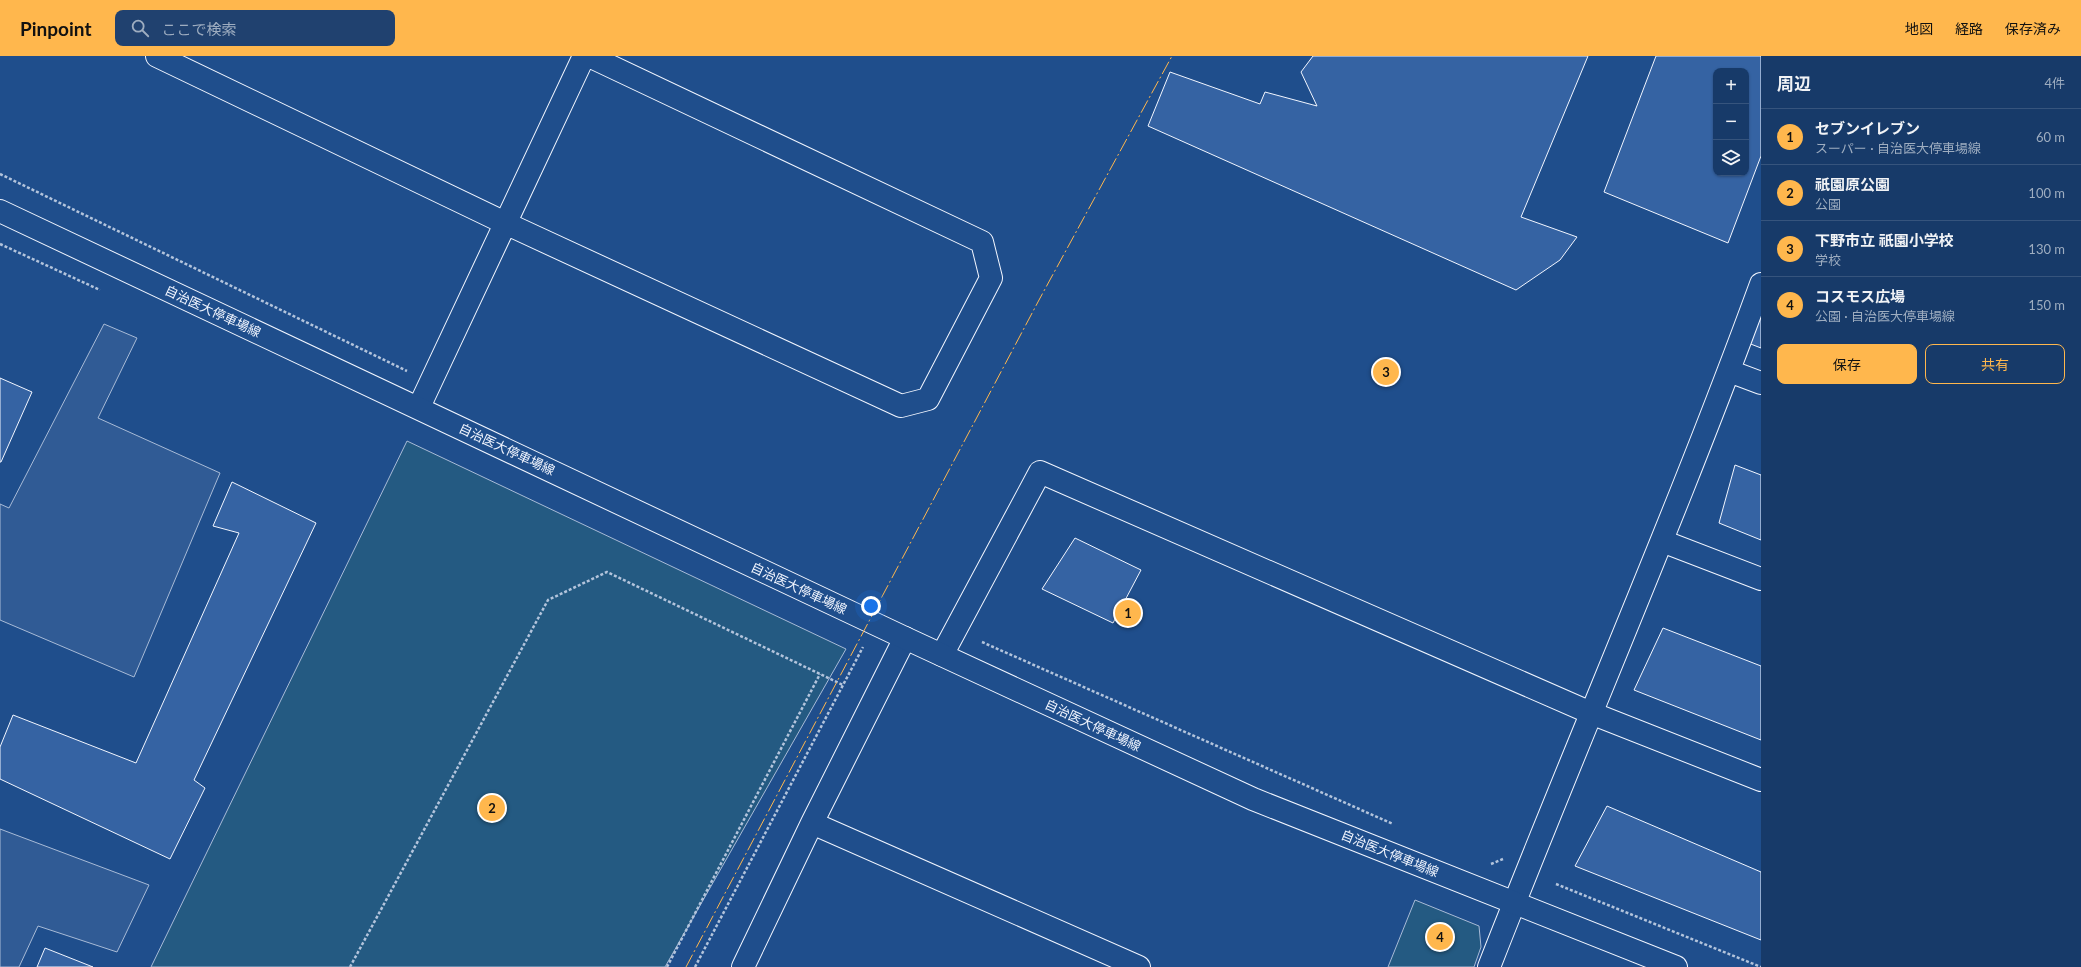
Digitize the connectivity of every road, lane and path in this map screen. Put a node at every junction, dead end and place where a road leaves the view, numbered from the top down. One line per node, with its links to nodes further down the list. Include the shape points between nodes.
1 (157, 56): 6 (street)
2 (584, 56): 6 (street)
3 (589, 56): 6 (street, via 982,242 992,278 928,399 901,406)
4 (0, 174): 9 (path)
5 (0, 211): 11 (street, 自治医大停車場線)
6 (506, 223): 11 (street)
7 (1761, 284): 8 (street)
8 (1730, 370): 10 (street); 12 (street)
9 (410, 372)
10 (1761, 383)
11 (419, 408): 14 (street, 自治医大停車場線)
12 (1662, 541): 13 (street); 20 (street)
13 (1761, 579)
14 (905, 638): 17 (street, 自治医大停車場線); 22 (street)
15 (982, 642): 23 (path)
16 (864, 645): 19 (path)
17 (942, 656): 20 (street, via 1040,472); 27 (street, 自治医大停車場線, via 1253,799)
18 (820, 674): 19 (path); 28 (path, via 607,572 548,600); 29 (path)
19 (843, 685): 30 (path)
20 (1592, 713): 21 (street); 27 (street)
21 (1761, 780)
22 (812, 823): 31 (street); 32 (street)
23 (1400, 827)
24 (1506, 858): 25 (path)
25 (1487, 866)
26 (1556, 884): 35 (path)
27 (1514, 902): 33 (street); 34 (street, 自治医大停車場線)
28 (350, 967)
29 (667, 967)
30 (695, 967)
31 (743, 967)
32 (1139, 967)
33 (1489, 967)
34 (1676, 967)
35 (1761, 967)

